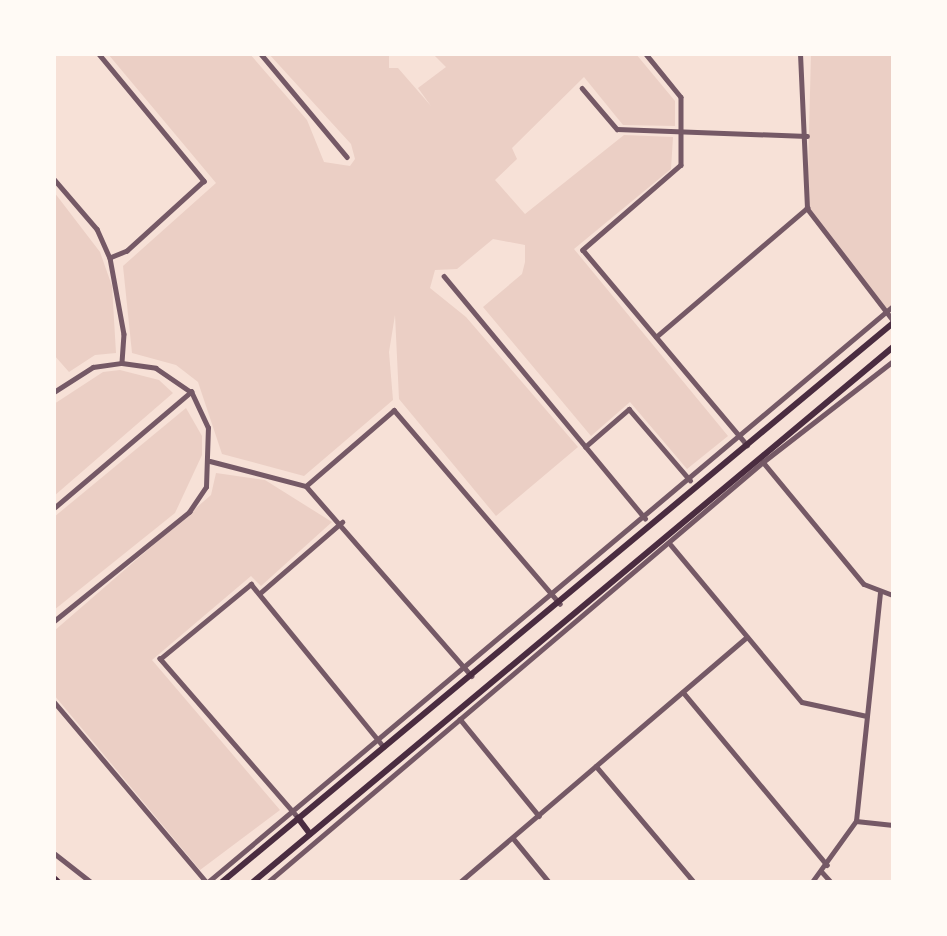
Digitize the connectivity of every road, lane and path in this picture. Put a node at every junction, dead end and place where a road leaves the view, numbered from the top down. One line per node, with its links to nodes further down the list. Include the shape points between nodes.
1 (99, 54): 13 (street, via 204,181 127,251)
2 (261, 54): 10 (street)
3 (646, 54): 8 (street, via 681,97)
4 (800, 54): 6 (street)
5 (811, 54): 6 (street)
6 (804, 60): 9 (street)
7 (582, 88): 8 (street, via 617,129)
8 (684, 133): 9 (street); 18 (street, via 679,170 583,250)
9 (807, 136): 12 (street)
10 (347, 157)
11 (54, 179): 13 (street, via 97,229)
12 (807, 208): 16 (street); 18 (street)
13 (110, 258): 20 (street, via 124,334)
14 (444, 276): 26 (street)
15 (893, 306): 16 (street)
16 (885, 312): 17 (street); 24 (street)
17 (893, 321): 25 (main road)
18 (656, 337): 24 (street)
19 (893, 347): 46 (main road)
20 (122, 363): 22 (street, via 93,367); 23 (street, via 156,368)
21 (892, 363): 28 (street)
22 (54, 392)
23 (191, 392): 27 (street, via 208,428); 31 (street)
24 (740, 438): 25 (street); 29 (street)
25 (747, 445): 39 (main road)
26 (585, 447): 29 (street, via 629,409); 32 (street)
27 (211, 461): 30 (street); 40 (street, via 206,487 189,512)
28 (763, 462): 34 (street); 35 (street, via 864,584)
29 (690, 480): 32 (street)
30 (306, 486): 33 (street); 38 (street, via 394,410)
31 (54, 508)
32 (645, 518): 38 (street)
33 (342, 522): 36 (street); 42 (street)
34 (671, 544): 41 (street); 48 (street)
35 (880, 593): 37 (street); 47 (street)
36 (259, 594): 49 (street); 52 (street, via 251,584 160,659)
37 (893, 595)
38 (552, 596): 39 (street); 42 (street)
39 (560, 604): 43 (main road)
40 (54, 621)
41 (747, 637): 44 (street); 47 (street, via 807,706)
42 (465, 669): 43 (street); 49 (street)
43 (472, 676): 50 (main road)
44 (683, 692): 51 (street); 60 (street)
45 (54, 702): 65 (street)
46 (455, 713): 48 (street); 57 (main road)
47 (867, 716): 55 (street)
48 (460, 719): 53 (street); 68 (street)
49 (377, 740): 50 (street); 52 (street)
50 (384, 748): 54 (main road)
51 (596, 766): 53 (street); 71 (street)
52 (292, 810): 54 (street); 65 (street)
53 (539, 816): 58 (street)
54 (298, 818): 57 (main road); 66 (main road)
55 (856, 821): 56 (street); 60 (street)
56 (893, 825)
57 (310, 834): 67 (main road)
58 (513, 838): 69 (street); 70 (street)
59 (54, 853): 64 (street)
60 (827, 865): 61 (street)
61 (822, 872): 72 (street); 73 (street)
62 (54, 878): 63 (main road)
63 (58, 882)
64 (91, 882)
65 (207, 882)
66 (222, 882)
67 (253, 882)
68 (268, 882)
69 (460, 882)
70 (549, 882)
71 (694, 882)
72 (812, 882)
73 (831, 882)

